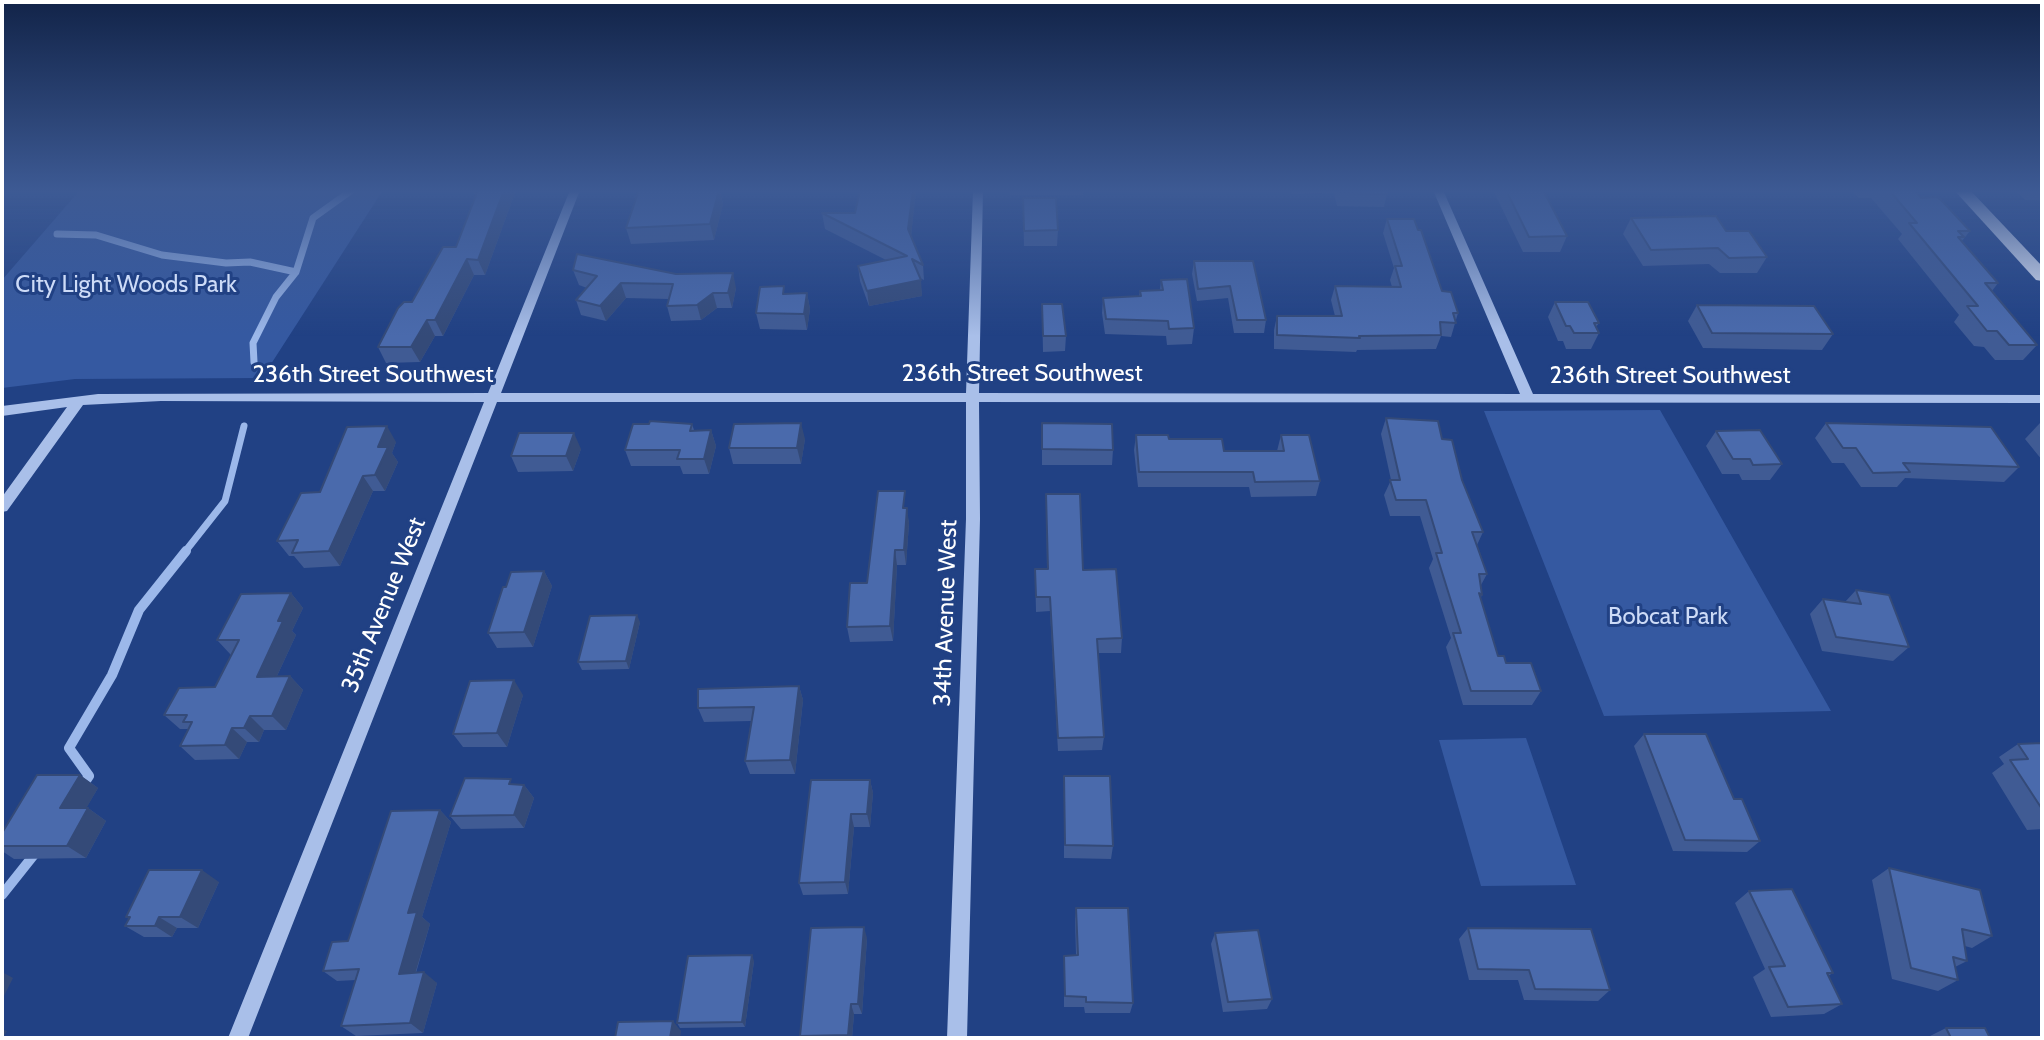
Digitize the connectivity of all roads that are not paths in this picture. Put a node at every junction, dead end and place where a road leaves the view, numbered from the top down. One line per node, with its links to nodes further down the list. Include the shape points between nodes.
1 (556, 239): 6 (street, 35th Avenue West)
2 (977, 239): 7 (street, 34th Avenue West)
3 (1459, 239): 8 (street)
4 (2007, 239): 5 (main road)
5 (2042, 276)
6 (494, 396): 7 (street, 236th Street Southwest); 10 (street, 236th Street Southwest); 13 (street, 35th Avenue West)
7 (972, 396): 8 (street, 236th Street Southwest); 14 (street, 34th Avenue West)
8 (1528, 398): 9 (street, 236th Street Southwest)
9 (2042, 399)
10 (79, 400): 11 (street, 236th Street Southwest); 12 (street)
11 (2, 411)
12 (2, 507)
13 (238, 1038)
14 (957, 1038)

